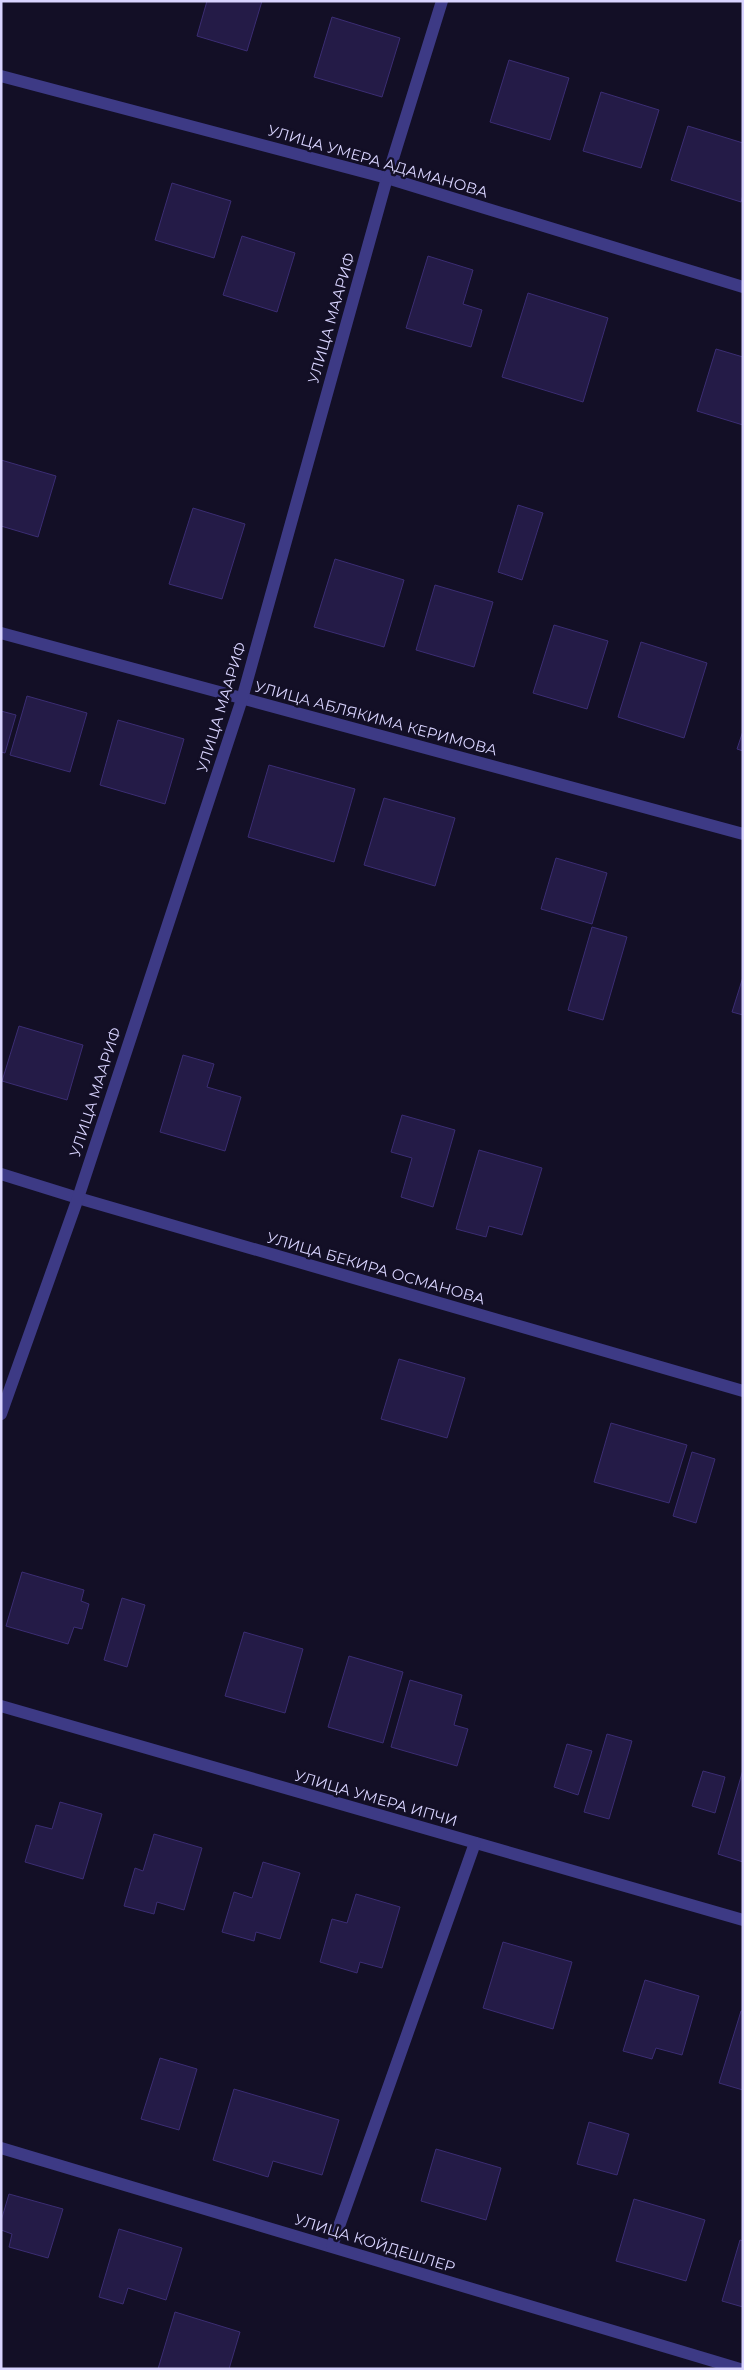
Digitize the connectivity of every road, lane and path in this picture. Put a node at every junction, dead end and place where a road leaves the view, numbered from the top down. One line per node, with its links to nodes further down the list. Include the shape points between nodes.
1 (442, 1): 3 (street, УЛИЦА МААРИФ)
2 (1, 76): 3 (street, УЛИЦА УМЕРА АДАМАНОВА)
3 (387, 178): 4 (street, УЛИЦА УМЕРА АДАМАНОВА); 6 (street, УЛИЦА МААРИФ)
4 (743, 287)
5 (1, 633): 6 (street, УЛИЦА АБЛЯКИМА КЕРИМОВА)
6 (242, 699): 7 (street, УЛИЦА АБЛЯКИМА КЕРИМОВА); 9 (street, УЛИЦА МААРИФ)
7 (743, 834)
8 (1, 1174): 9 (street, УЛИЦА БЕКИРА ОСМАНОВА)
9 (78, 1198): 10 (street, УЛИЦА БЕКИРА ОСМАНОВА); 11 (street, УЛИЦА МААРИФ)
10 (743, 1390)
11 (1, 1414)
12 (1, 1706): 13 (street, УЛИЦА УМЕРА ИПЧИ)
13 (476, 1843): 14 (street, УЛИЦА УМЕРА ИПЧИ); 16 (street)
14 (743, 1920)
15 (1, 2148): 16 (street, УЛИЦА КОЙДЕШЛЕР)
16 (332, 2246): 17 (street, УЛИЦА КОЙДЕШЛЕР)
17 (740, 2369)

